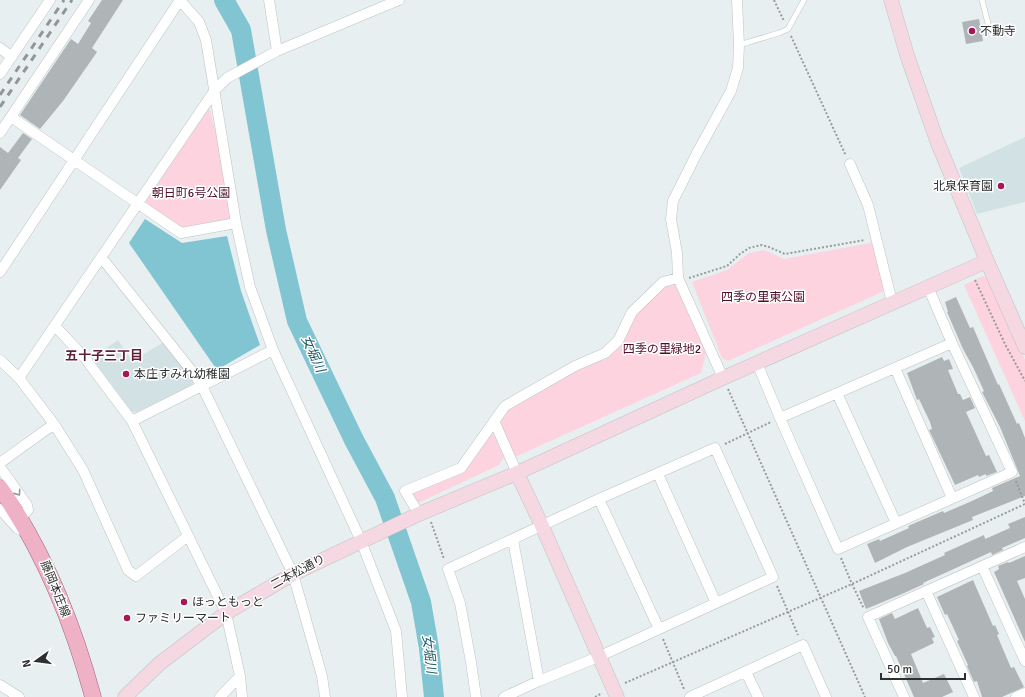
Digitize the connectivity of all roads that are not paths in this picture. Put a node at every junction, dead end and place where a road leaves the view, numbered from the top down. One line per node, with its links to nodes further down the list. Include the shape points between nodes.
1 (50, 0): 14 (street)
2 (89, 0): 17 (street)
3 (180, 0): 16 (street, via 199,22 206,40); 19 (street)
4 (269, 0): 13 (street)
5 (399, 0): 13 (street)
6 (737, 0): 11 (street)
7 (804, 0): 11 (lane, via 788,29)
8 (891, 0): 24 (street, via 937,141)
9 (982, 0): 10 (lane)
10 (990, 31)
11 (740, 45): 26 (street, via 738,68 731,91 674,201 671,219)
12 (0, 48): 14 (street)
13 (274, 53): 16 (street, via 227,78)
14 (12, 57): 15 (street)
15 (0, 74)
16 (215, 90): 21 (street); 22 (street)
17 (11, 117): 18 (street); 19 (street)
18 (0, 133)
19 (74, 160): 21 (street); 25 (street)
20 (850, 164): 28 (street, via 868,205)
21 (137, 203): 22 (street, via 181,233); 23 (street)
22 (236, 223): 32 (street, via 250,287)
23 (101, 257): 29 (street); 38 (street)
24 (987, 261): 27 (street, 二本松通り); 31 (street)
25 (0, 272)
26 (678, 278): 37 (street); 42 (street, via 663,282 632,312 618,341 605,353 575,366 505,406)
27 (928, 287): 28 (street, 二本松通り); 30 (street)
28 (892, 302): 34 (street, 二本松通り)
29 (55, 326): 36 (street); 41 (street, via 84,357)
30 (952, 344): 35 (street); 49 (street, via 1012,472)
31 (1025, 347)
32 (273, 350): 38 (street); 59 (street)
33 (0, 360): 36 (street)
34 (757, 363): 37 (street, 二本松通り); 40 (street)
35 (895, 368): 39 (street); 49 (street)
36 (19, 378): 43 (street)
37 (723, 378): 46 (street, 二本松通り)
38 (202, 386): 41 (street); 62 (street)
39 (837, 393): 40 (street); 54 (street)
40 (780, 418): 54 (street, via 838,549)
41 (132, 421): 57 (street)
42 (494, 421): 46 (street); 52 (street, via 461,468 405,491)
43 (54, 424): 44 (street); 57 (street, via 83,470 128,570 136,576)
44 (0, 463)
45 (0, 467): 53 (street, one-way to 53, via 27,505 28,510)
46 (517, 473): 52 (street, 二本松通り); 55 (street)
47 (658, 474): 50 (street); 64 (street); 64 (street, via 715,448 774,577)
48 (0, 488): 53 (main road, 藤岡本庄線)
49 (952, 498): 54 (street)
50 (599, 499): 55 (street); 66 (street)
51 (0, 509): 56 (street, via 17,528)
52 (420, 514): 59 (street, 二本松通り)
53 (20, 519): 56 (main road, 藤岡本庄線)
54 (896, 523)
55 (542, 526): 58 (street); 67 (street)
56 (28, 533): 77 (main road, 藤岡本庄線, via 42,557 63,607)
57 (188, 536): 65 (street)
58 (513, 540): 71 (street); 83 (street, via 448,570 460,603)
59 (361, 541): 62 (street, 二本松通り); 82 (street, via 396,631)
60 (1025, 547): 61 (street)
61 (982, 566): 63 (street); 68 (street)
62 (293, 574): 65 (street, 二本松通り); 81 (street, via 322,676)
63 (926, 591): 87 (street, via 868,617); 88 (street)
64 (716, 603): 66 (street)
65 (226, 613): 70 (street); 78 (street, 二本松通り, via 159,664)
66 (659, 629): 67 (street)
67 (598, 657): 71 (street); 73 (street)
68 (1025, 661)
69 (746, 672): 75 (street); 85 (street); 86 (street, via 803,645)
70 (240, 676): 79 (street); 80 (street)
71 (539, 681): 84 (street)
72 (0, 685): 76 (street)
73 (615, 693)
74 (1025, 693): 89 (street)
75 (687, 694)
76 (19, 697)
77 (93, 697)
78 (125, 697)
79 (220, 697)
80 (242, 697)
81 (325, 697)
82 (402, 697)
83 (476, 697)
84 (504, 697)
85 (758, 697)
86 (826, 697)
87 (904, 697)
88 (974, 697)
89 (1016, 697)

